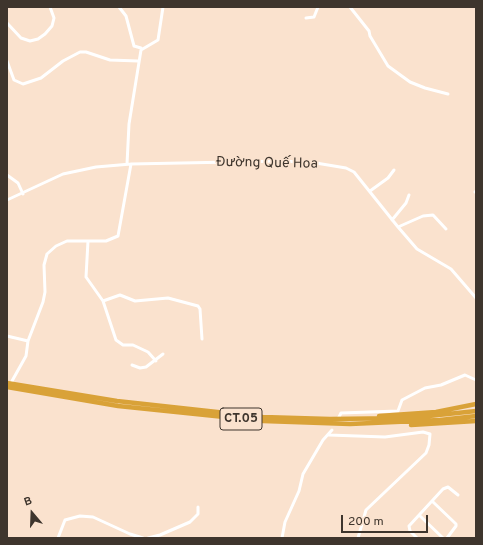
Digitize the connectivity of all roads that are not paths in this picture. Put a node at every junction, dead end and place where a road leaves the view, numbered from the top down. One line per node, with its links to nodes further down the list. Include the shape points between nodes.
1 (50, 7): 7 (street, via 54,15 53,22 38,39 30,41 21,38)
2 (119, 7): 8 (street, via 126,16 134,46)
3 (163, 7): 8 (street, via 158,40)
4 (318, 7): 6 (street, via 314,17)
5 (350, 7): 11 (street, via 369,31 388,66 410,82)
6 (306, 18)
7 (7, 23)
8 (141, 48): 10 (street)
9 (7, 61): 10 (street, via 14,80 23,84 41,78 80,52 110,60)
10 (138, 61): 12 (street, via 129,124)
11 (448, 94)
12 (129, 164): 15 (street, Đường Quế Hoa, via 283,161 316,163 351,170); 16 (street, Đường Quế Hoa, via 77,170 49,180); 22 (street, via 118,236 106,241)
13 (394, 170): 15 (street, via 388,178)
14 (7, 175): 16 (street, via 18,183)
15 (370, 191): 19 (street, Đường Quế Hoa)
16 (23, 194): 18 (street, Đường Quế Hoa)
17 (409, 195): 19 (street, via 406,203)
18 (7, 200)
19 (392, 220): 20 (street, Đường Quế Hoa)
20 (398, 227): 21 (street, via 433,215); 23 (street, Đường Quế Hoa, via 418,249 451,269)
21 (446, 229)
22 (88, 241): 24 (street, via 86,277); 27 (street, via 67,241 47,254 44,265 45,297)
23 (476, 298)
24 (103, 301): 26 (street, via 120,296 135,301 168,298 198,306); 29 (street, via 118,342 148,352)
25 (7, 336): 27 (street)
26 (202, 339)
27 (28, 341): 32 (street, via 26,356)
28 (163, 354): 29 (street)
29 (156, 361): 30 (street, via 143,368)
30 (132, 365)
31 (476, 380): 37 (street, via 465,376 425,388 402,400 398,412 341,413)
32 (9, 382): 38 (highway, CT.05, via 79,396 263,417)
33 (7, 387): 40 (highway, CT.05, via 80,401 198,415 329,424)
34 (476, 404): 38 (highway, via 436,412)
35 (476, 411): 38 (highway, CT.05, via 439,416)
36 (476, 416): 40 (highway, CT.05)
37 (338, 419)
38 (358, 419)
39 (476, 421): 40 (highway, via 429,425)
40 (391, 423)
41 (332, 430): 42 (street)
42 (329, 435): 50 (street, via 323,440 303,474 299,491 285,522); 51 (street, via 385,437 423,432 430,434 426,453 366,510)
43 (458, 495): 44 (street, via 447,486)
44 (432, 501): 46 (street); 54 (street, via 456,524)
45 (198, 507): 49 (street, via 198,514 190,522)
46 (419, 515): 52 (street, via 409,527); 53 (street)
47 (58, 538): 48 (street, via 65,520 80,516 93,516)
48 (143, 538)
49 (148, 538)
50 (282, 538)
51 (358, 538)
52 (417, 538)
53 (443, 538)
54 (447, 538)

